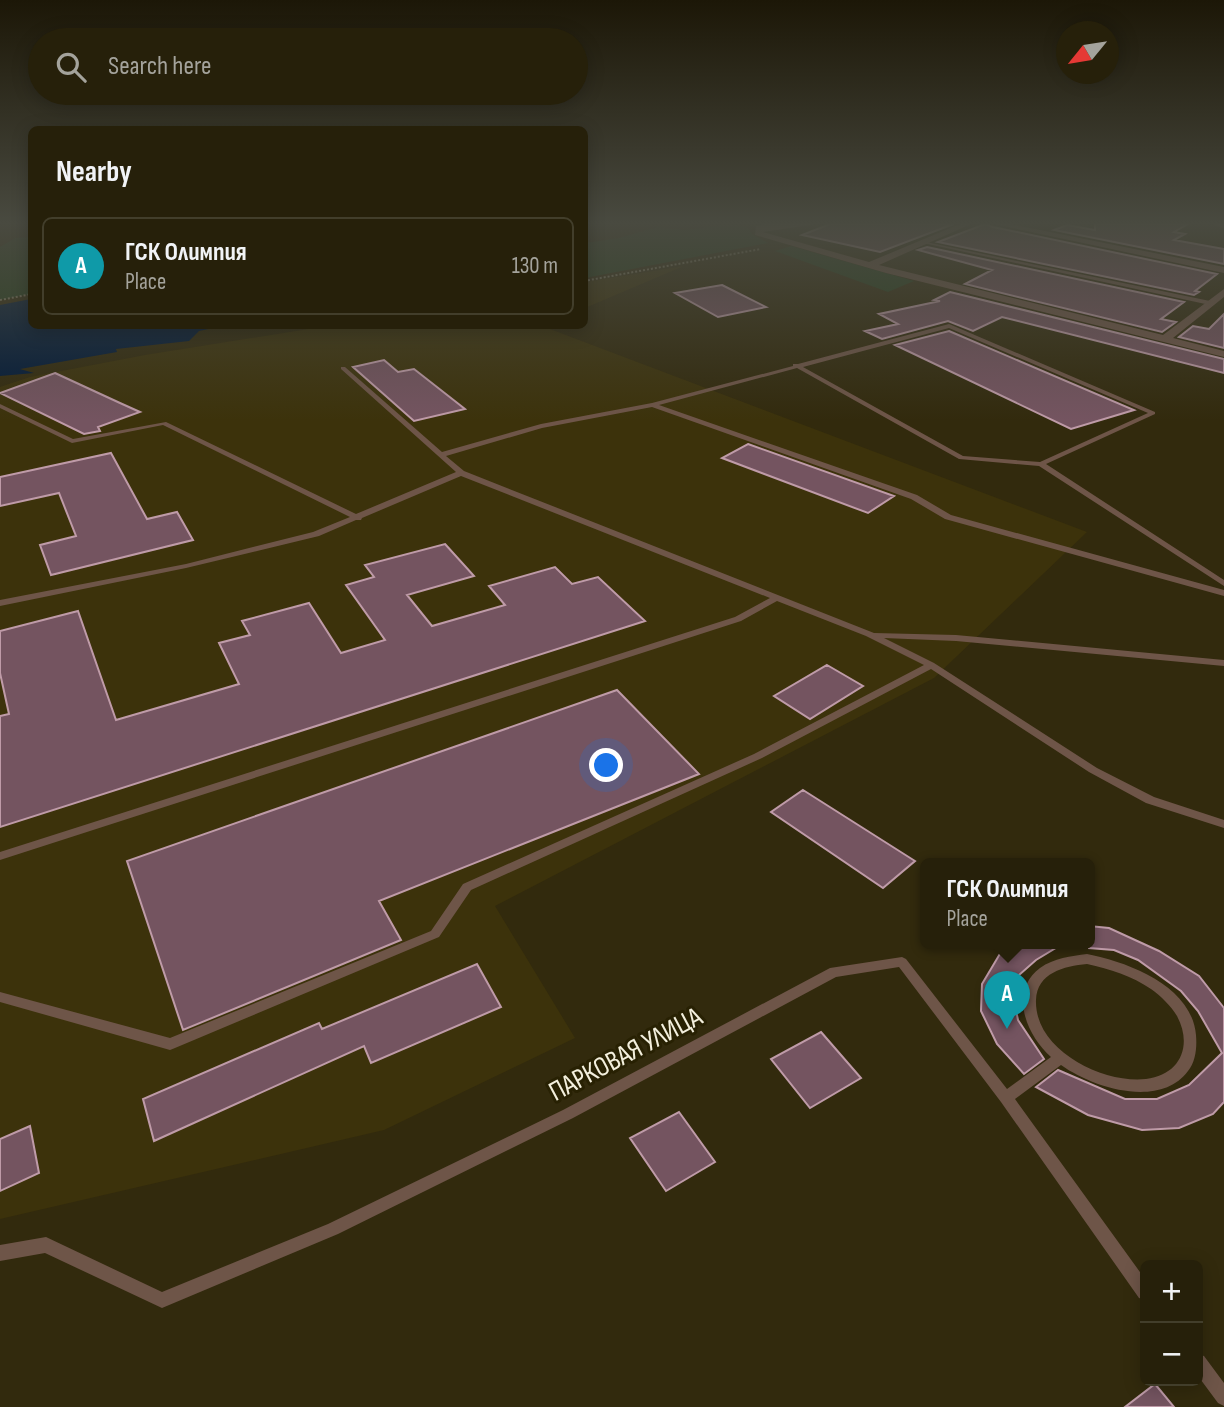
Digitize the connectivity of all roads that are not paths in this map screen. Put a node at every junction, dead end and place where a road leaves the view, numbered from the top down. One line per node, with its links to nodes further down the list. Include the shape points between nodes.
1 (968, 290): 5 (street)
2 (1147, 290): 4 (lane)
3 (1224, 292): 4 (street)
4 (1210, 303): 5 (street)
5 (1165, 339): 6 (street)
6 (1224, 354)
7 (795, 365): 9 (lane); 12 (lane, via 961,458); 12 (lane, via 949,326 1153,413)
8 (343, 368): 11 (lane)
9 (652, 405): 11 (lane, via 541,426); 16 (lane, via 915,497 948,517)
10 (0, 406): 14 (lane, via 72,441 164,423)
11 (440, 455): 13 (lane)
12 (1041, 464): 15 (lane)
13 (461, 474): 14 (lane); 17 (lane)
14 (358, 518): 18 (lane, via 316,534 186,566)
15 (1224, 584)
16 (1224, 593)
17 (774, 599): 19 (lane); 23 (lane, via 738,619)
18 (0, 603)
19 (869, 634): 20 (lane); 21 (lane)
20 (1224, 663)
21 (931, 665): 22 (lane, via 1093,770 1150,800); 24 (lane, via 758,756 467,887 435,934 170,1044)
22 (1224, 824)
23 (0, 856)
24 (0, 997)
25 (1060, 1058): 25 (lane, via 1085,1074 1114,1084 1142,1086 1166,1080 1182,1067 1190,1048 1187,1027 1158,987 1135,972 1111,962 1064,961 1034,981 1028,998 1031,1018 1042,1039); 26 (lane)
26 (1006, 1098): 27 (lane, ПАРКОВАЯ УЛИЦА, via 902,962 834,972 568,1114 333,1229 162,1300 46,1245); 28 (lane, ПАРКОВАЯ УЛИЦА)
27 (0, 1253)
28 (1140, 1286)
29 (1203, 1369): 30 (lane)
30 (1224, 1397)

